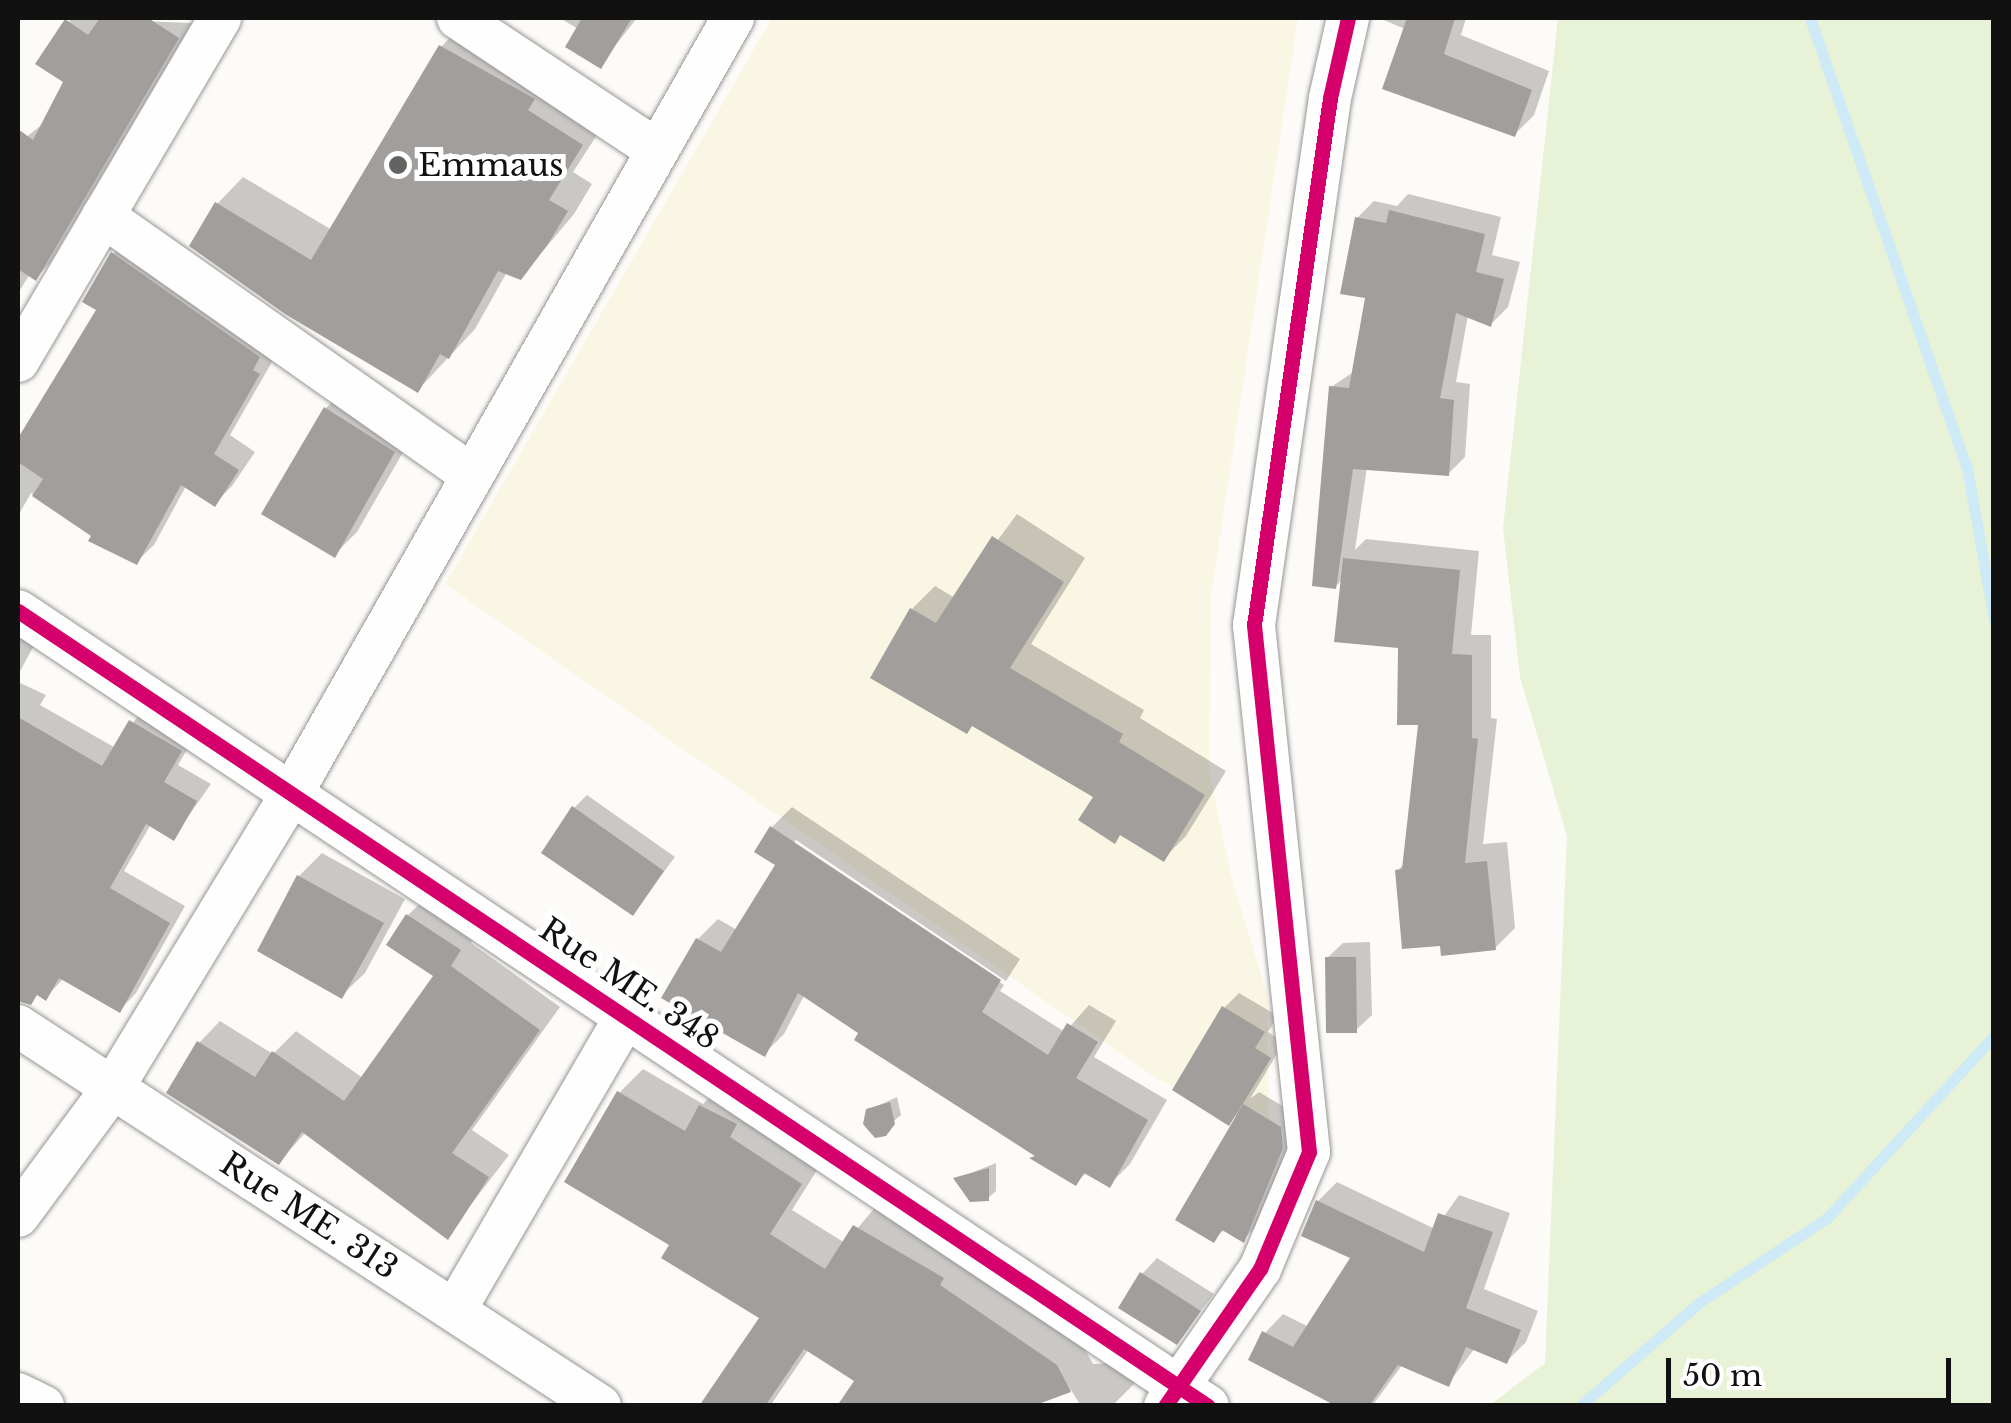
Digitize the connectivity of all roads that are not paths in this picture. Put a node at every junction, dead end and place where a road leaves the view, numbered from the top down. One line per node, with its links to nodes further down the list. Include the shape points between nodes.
1 (220, 18): 6 (street)
2 (458, 18): 5 (street)
3 (734, 18): 5 (street)
4 (1348, 18): 17 (street, via 1330,98 1254,625 1309,1152 1260,1269)
5 (654, 148): 8 (street)
6 (103, 216): 7 (street); 8 (street)
7 (18, 361)
8 (471, 475): 10 (street)
9 (18, 610): 10 (street, Rue ME. 348)
10 (292, 793): 11 (street, Rue ME. 348); 13 (street)
11 (626, 1016): 15 (street); 17 (street, Rue ME. 348)
12 (18, 1026): 13 (street, Rue ME. 313)
13 (112, 1088): 14 (street); 15 (street, Rue ME. 313)
14 (18, 1216)
15 (455, 1310): 19 (street, Rue ME. 313)
16 (18, 1394): 18 (street)
17 (1185, 1399)
18 (43, 1406)
19 (600, 1406)

